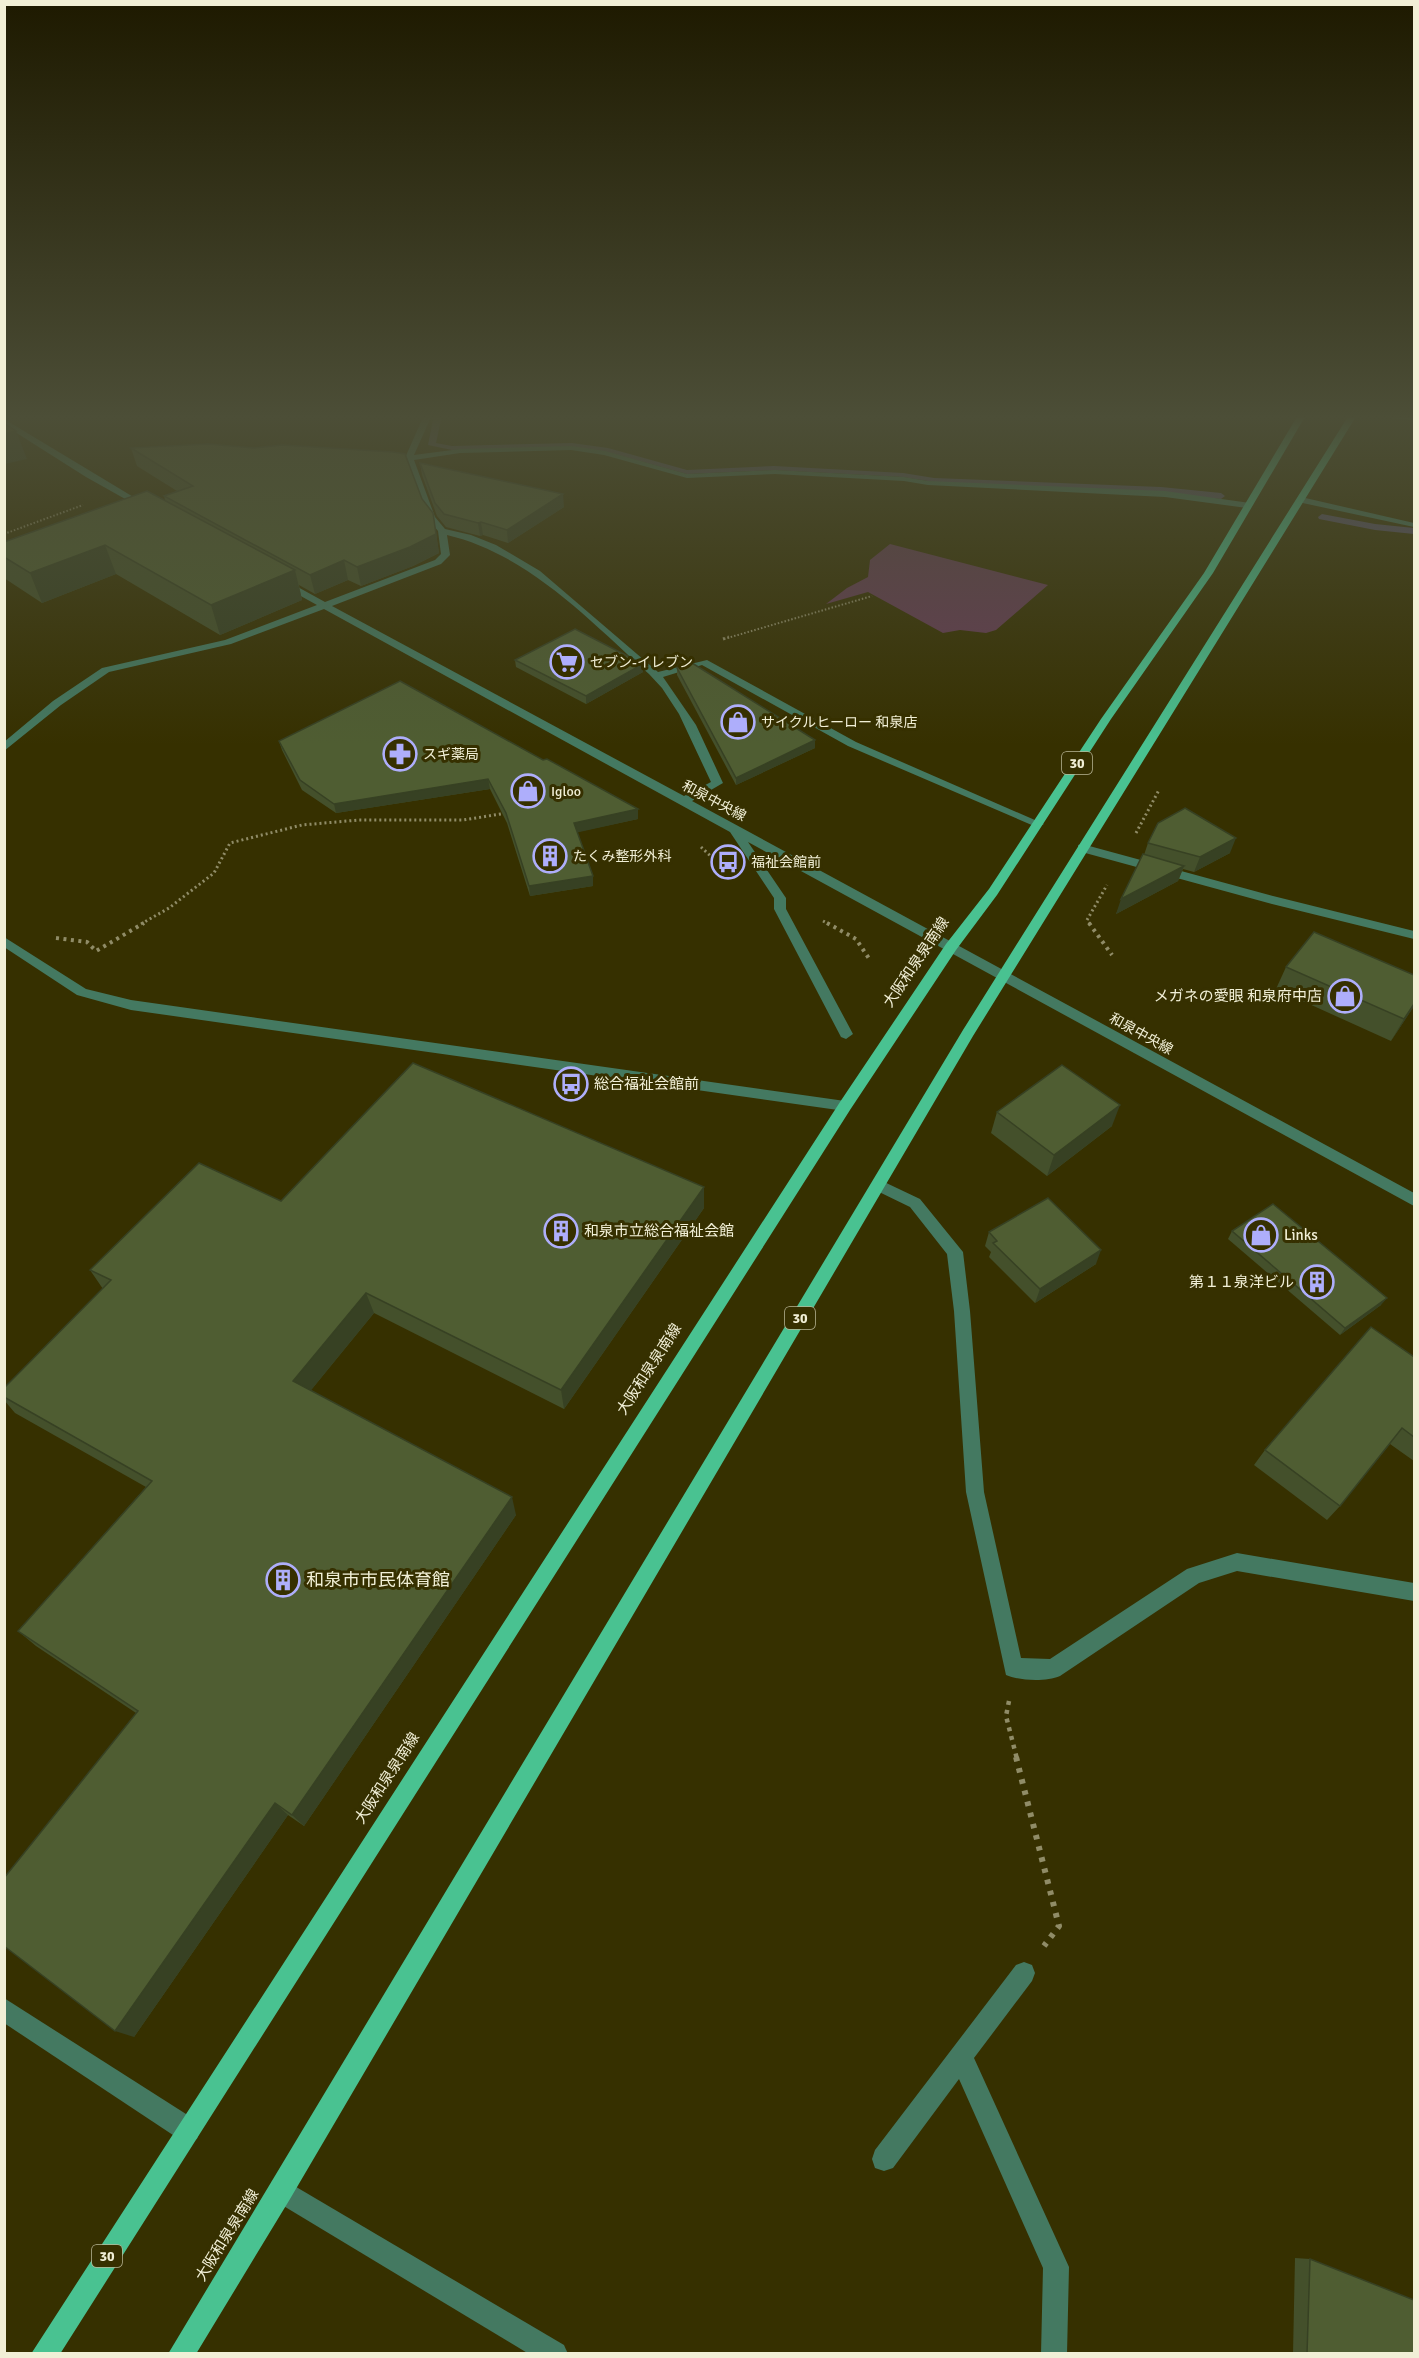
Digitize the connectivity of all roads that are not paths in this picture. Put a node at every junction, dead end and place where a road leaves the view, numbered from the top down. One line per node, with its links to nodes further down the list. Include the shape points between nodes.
1 (437, 525): 4 (street)
2 (1236, 525): 10 (main road, 大阪和泉泉南線 / 30, via 1208,573)
3 (1285, 525): 12 (main road, 大阪和泉泉南線 / 30)
4 (442, 531): 6 (street, via 446,555 438,562); 7 (street, via 468,535 530,567)
5 (275, 578): 6 (street, 和泉中央線)
6 (326, 606): 8 (street, via 228,642 106,670 57,703); 9 (street, 和泉中央線)
7 (655, 676): 9 (street, via 670,691 717,783); 10 (street, via 703,662 852,744)
8 (4, 748)
9 (684, 801): 11 (street, 和泉中央線)
10 (1038, 824): 15 (main road, 大阪和泉泉南線 / 30)
11 (734, 829): 15 (street, 和泉中央線); 17 (street, via 780,898 780,909)
12 (1082, 848): 13 (street); 16 (main road, 大阪和泉泉南線 / 30)
13 (1414, 935)
14 (4, 940): 18 (street, via 82,992 131,1005)
15 (951, 947): 16 (street, 和泉中央線); 18 (main road, 大阪和泉泉南線 / 30)
16 (1004, 976): 19 (main road, 大阪和泉泉南線 / 30); 20 (street, 和泉中央線)
17 (846, 1034)
18 (845, 1106): 25 (main road, 大阪和泉泉南線 / 30)
19 (880, 1186): 21 (street, via 915,1203 955,1252 975,1492 1013,1668 1053,1669 1194,1575 1237,1562); 27 (main road, 大阪和泉泉南線 / 30)
20 (1414, 1200)
21 (1414, 1592)
22 (1024, 1973): 24 (street)
23 (4, 2009): 25 (street)
24 (961, 2056): 26 (street); 31 (street, via 1056,2267)
25 (188, 2130): 28 (main road, 大阪和泉泉南線 / 30)
26 (884, 2159)
27 (281, 2190): 29 (main road, 大阪和泉泉南線 / 30); 30 (street)
28 (44, 2354)
29 (181, 2354)
30 (555, 2354)
31 (1054, 2354)

